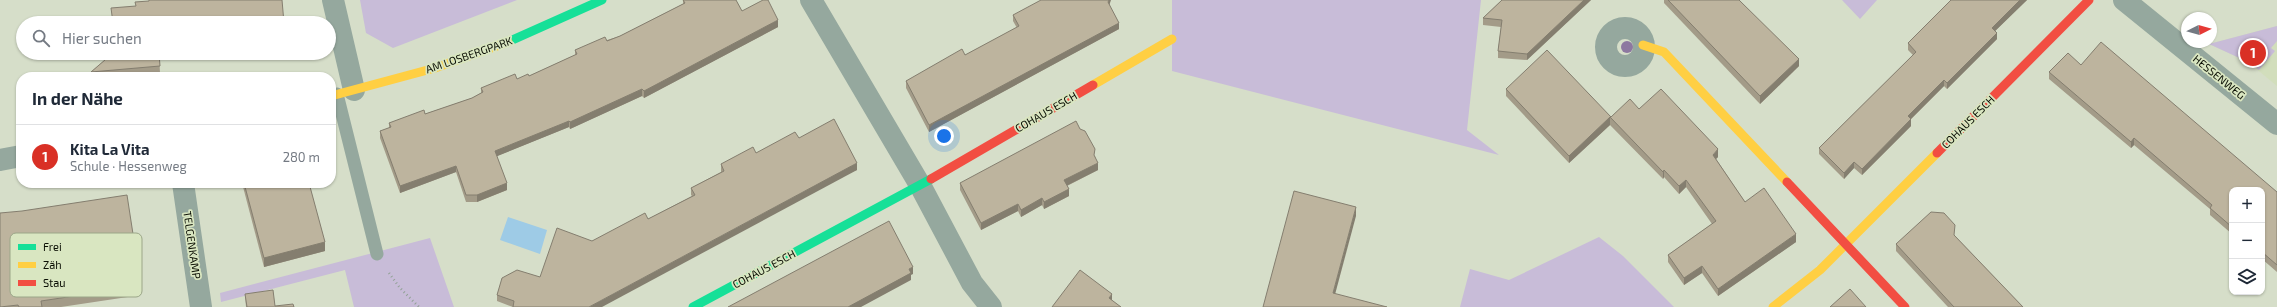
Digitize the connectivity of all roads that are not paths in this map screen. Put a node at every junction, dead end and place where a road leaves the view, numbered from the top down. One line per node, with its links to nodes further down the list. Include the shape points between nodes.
1 (333, 0): 6 (street)
2 (602, 0): 10 (street, AM LOSBERGPARK, via 555,24 447,64)
3 (812, 0): 14 (street)
4 (2089, 0): 16 (street, COHAUS ESCH)
5 (2124, 0): 11 (street, HESSENWEG)
6 (334, 16)
7 (336, 35): 10 (street)
8 (1172, 39): 14 (street, COHAUS ESCH)
9 (1643, 45): 16 (street, via 1664,52)
10 (341, 93): 17 (lane)
11 (2277, 124)
12 (16, 157): 13 (street)
13 (0, 160)
14 (920, 185): 19 (street, COHAUS ESCH); 20 (street, via 972,283)
15 (184, 188): 18 (street, TELGENKAMP)
16 (1847, 243): 21 (street, COHAUS ESCH, via 1820,270); 22 (street)
17 (377, 254)
18 (201, 307)
19 (693, 307)
20 (991, 307)
21 (1773, 307)
22 (1905, 307)

